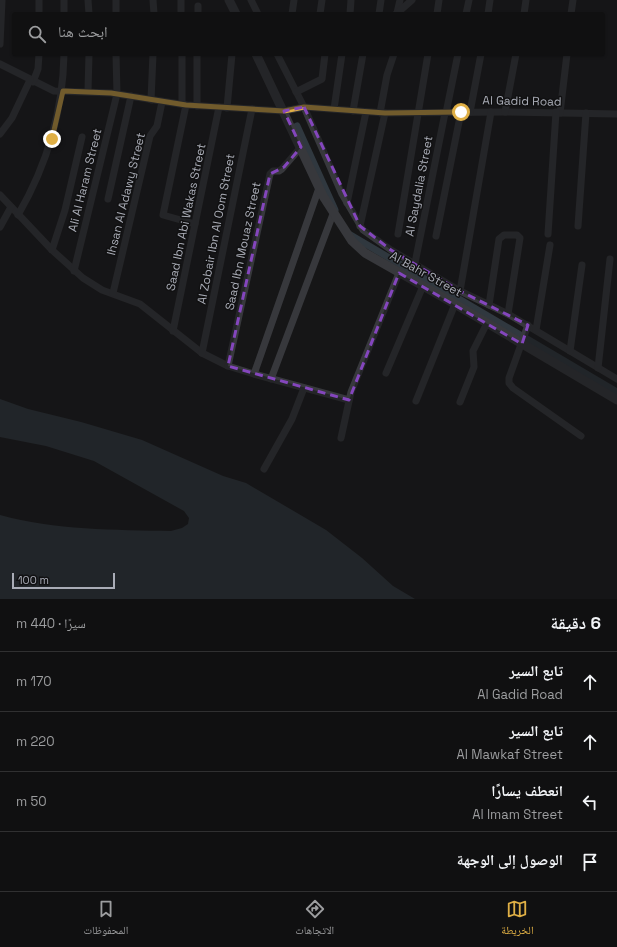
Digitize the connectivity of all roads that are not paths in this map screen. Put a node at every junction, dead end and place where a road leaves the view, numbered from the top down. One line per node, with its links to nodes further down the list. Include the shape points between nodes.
1 (2, 0): 43 (street)
2 (39, 0): 22 (street)
3 (64, 0): 23 (street)
4 (88, 0): 24 (street)
5 (116, 0): 25 (street)
6 (153, 0): 26 (street)
7 (181, 0): 27 (street)
8 (229, 0): 29 (street)
9 (251, 0): 30 (street)
10 (294, 0): 31 (street)
11 (322, 0): 32 (street)
12 (351, 0): 33 (street)
13 (381, 0): 34 (street)
14 (400, 0): 35 (street)
15 (440, 0): 38 (street)
16 (469, 0): 39 (street)
17 (490, 0): 40 (street)
18 (526, 0): 41 (street)
19 (573, 0): 42 (street)
20 (409, 2): 36 (street); 37 (street)
21 (198, 6): 28 (street)
22 (39, 12)
23 (64, 12)
24 (89, 12)
25 (116, 12)
26 (154, 12)
27 (181, 12)
28 (198, 12)
29 (235, 12)
30 (257, 12)
31 (292, 12)
32 (320, 12)
33 (350, 12)
34 (379, 12)
35 (397, 12)
36 (398, 12)
37 (406, 12)
38 (437, 12)
39 (466, 12)
40 (488, 12)
41 (524, 12)
42 (571, 12)
43 (0, 44)
44 (39, 56): 64 (street, via 38,69)
45 (64, 56): 65 (street)
46 (89, 56): 66 (street)
47 (116, 56): 68 (street, Ali Al Haram Street)
48 (153, 56): 70 (street)
49 (182, 56): 72 (street)
50 (197, 56): 73 (street)
51 (232, 56): 74 (street, Saad Ibn Abi Wakas Street)
52 (257, 56): 78 (street, Al Bahr Street)
53 (278, 56): 67 (street)
54 (325, 56): 67 (street, via 322,79)
55 (342, 56): 77 (street)
56 (363, 56): 79 (street)
57 (393, 56): 86 (street, via 387,75)
58 (428, 56): 87 (street)
59 (458, 56): 88 (street, Al Saydalia Street)
60 (481, 56): 82 (street)
61 (516, 56): 84 (street)
62 (567, 56): 85 (street)
63 (0, 64): 64 (street, Al Gadid Road)
64 (31, 81): 65 (street, Al Gadid Road, via 54,91); 91 (street, via 12,118)
65 (63, 91): 66 (street, Al Gadid Road); 100 (street, via 46,159)
66 (88, 91): 68 (street, Al Gadid Road)
67 (296, 92): 75 (street)
68 (117, 94): 69 (street, Al Gadid Road); 113 (street, Ali Al Haram Street)
69 (130, 96): 70 (street, Al Gadid Road); 96 (street)
70 (151, 100): 71 (street, Al Gadid Road)
71 (162, 102): 72 (street, Al Gadid Road); 117 (street, Ihsan Al Adawy Street, via 157,126 150,136)
72 (184, 105): 73 (street, Al Gadid Road); 101 (street, via 162,213 164,216)
73 (197, 106): 74 (street, Al Gadid Road)
74 (223, 107): 76 (street, Al Gadid Road); 101 (street, Saad Ibn Abi Wakas Street)
75 (304, 107): 77 (street, Al Gadid Road); 78 (street, Al Gadid Road); 97 (street)
76 (252, 109): 78 (street, Al Gadid Road); 127 (street, Al Zobair Ibn Al Oom Street)
77 (334, 109): 79 (street, Al Gadid Road)
78 (284, 111): 93 (street, Al Bahr Street)
79 (353, 111): 80 (street, Al Gadid Road)
80 (366, 112): 86 (street, Al Gadid Road); 97 (street)
81 (461, 112): 82 (street, Al Gadid Road); 88 (street, Al Gadid Road); 107 (street)
82 (470, 112): 83 (street, Al Gadid Road)
83 (491, 112): 84 (street, Al Gadid Road); 116 (street)
84 (505, 112): 85 (street, Al Gadid Road)
85 (558, 112): 89 (street, Al Gadid Road); 106 (street)
86 (382, 113): 87 (street, Al Gadid Road); 102 (street)
87 (418, 113): 88 (street, Al Gadid Road); 105 (street)
88 (445, 113): 111 (street, Al Saydalia Street)
89 (586, 113): 90 (street, Al Gadid Road); 103 (street)
90 (617, 114)
91 (0, 134)
92 (82, 137): 109 (street, via 65,210)
93 (301, 147): 94 (street, Al Bahr Street); 128 (street, Saad Ibn Mouaz Street, via 282,169 270,174)
94 (319, 188): 99 (street, Al Bahr Street); 131 (street)
95 (0, 195): 98 (street)
96 (108, 198)
97 (347, 203): 102 (street)
98 (11, 208): 100 (street); 104 (street)
99 (333, 214): 114 (street, Al Bahr Street, via 352,241 365,254); 132 (street)
100 (18, 215): 109 (street)
101 (195, 224): 124 (street, Saad Ibn Abi Wakas Street)
102 (360, 226): 111 (street, via 391,250)
103 (578, 226)
104 (0, 227)
105 (398, 234)
106 (548, 234)
107 (436, 236)
108 (550, 245): 123 (street)
109 (52, 250): 113 (street)
110 (610, 259): 129 (street)
111 (415, 263): 116 (street)
112 (582, 265): 126 (street)
113 (74, 271): 117 (street, via 92,284)
114 (400, 273): 115 (street, Al Bahr Street); 135 (street)
115 (423, 286): 118 (street, Al Bahr Street); 130 (street)
116 (460, 291): 119 (street)
117 (113, 293): 124 (street, via 151,310)
118 (455, 304): 121 (street, Al Bahr Street); 137 (street)
119 (488, 305): 120 (street); 120 (street, via 499,239 504,235 517,235 520,238)
120 (508, 314): 122 (street)
121 (487, 323): 125 (street, Al Bahr Street); 138 (street, via 473,352 474,367)
122 (528, 325): 123 (street); 125 (street)
123 (536, 330): 126 (street)
124 (173, 331): 127 (street)
125 (522, 344): 136 (street, Al Bahr Street); 139 (street, via 509,378 510,385)
126 (570, 351): 129 (street)
127 (202, 353): 128 (street)
128 (228, 366): 131 (street)
129 (598, 368): 133 (street)
130 (386, 373)
131 (254, 374): 132 (street)
132 (271, 378): 134 (street)
133 (617, 379)
134 (304, 388): 135 (street); 141 (street, via 292,419)
135 (349, 400): 140 (street)
136 (617, 400)
137 (416, 401)
138 (460, 402)
139 (581, 436)
140 (341, 438)
141 (264, 469)

